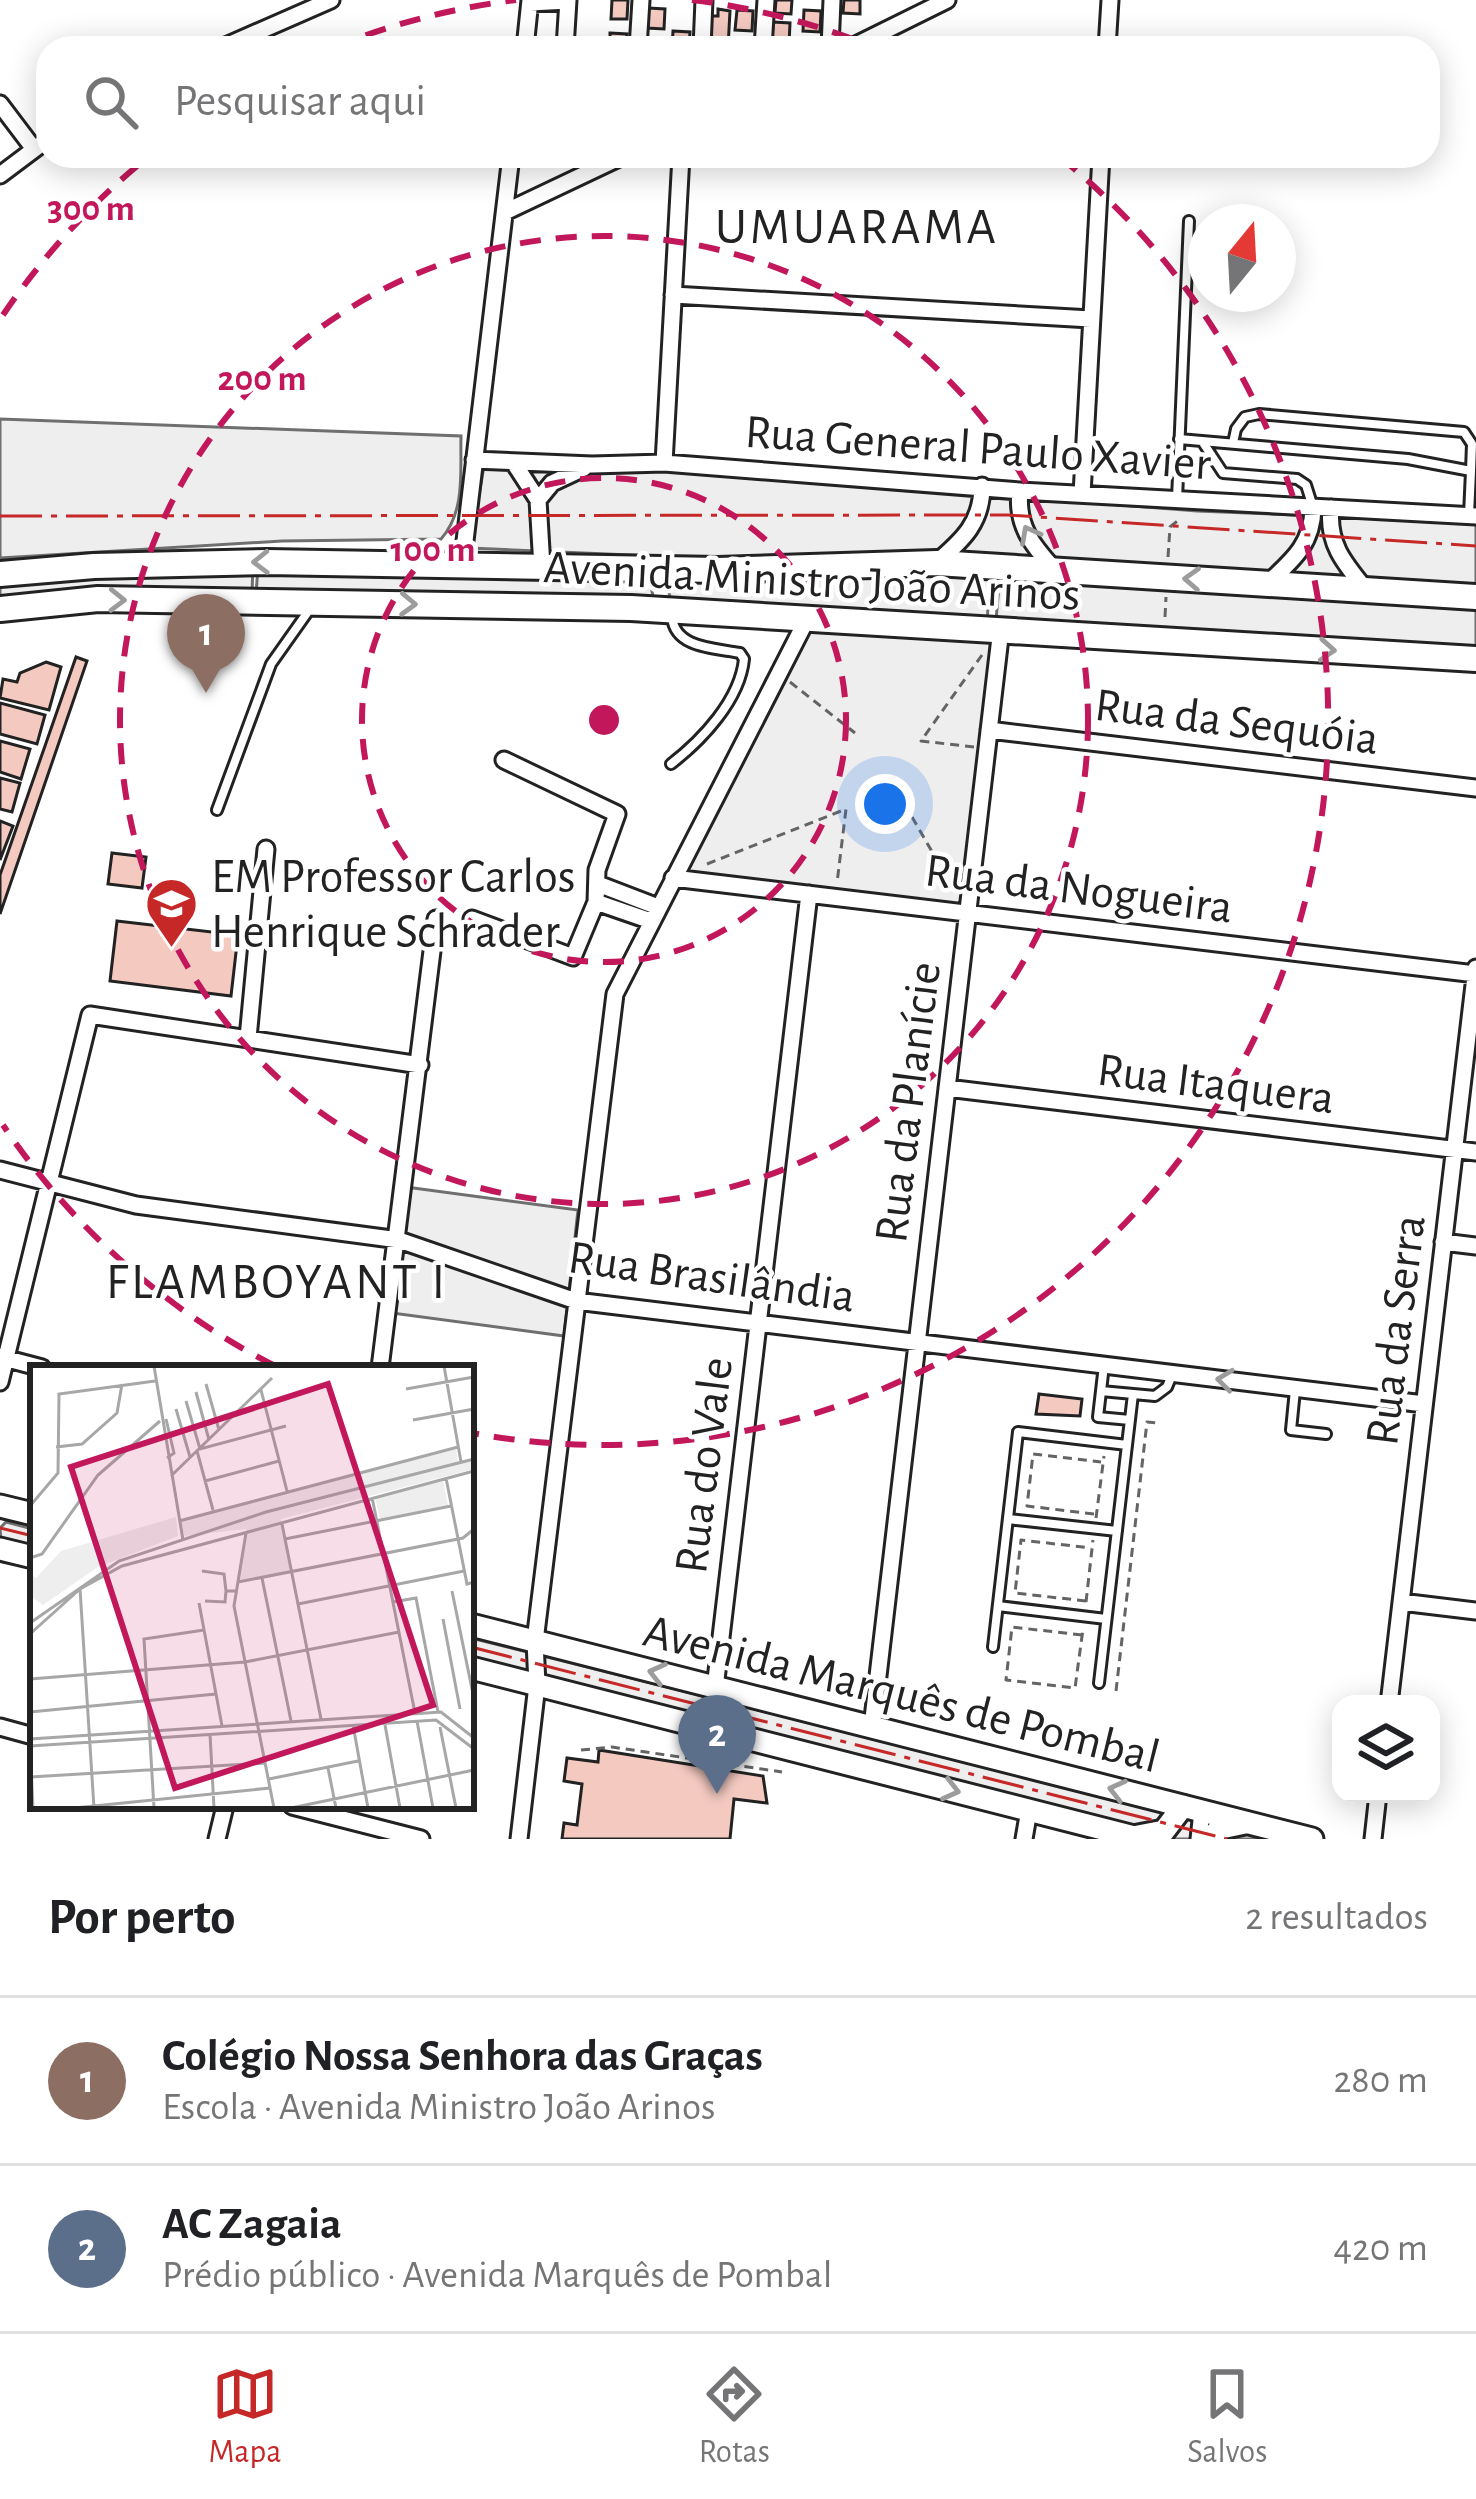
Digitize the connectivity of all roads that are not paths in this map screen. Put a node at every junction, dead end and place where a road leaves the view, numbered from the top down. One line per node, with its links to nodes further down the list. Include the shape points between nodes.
1 (331, 0): 10 (street)
2 (568, 0): 9 (street); 12 (street)
3 (640, 0): 13 (street)
4 (704, 0): 14 (street)
5 (766, 0): 15 (street)
6 (832, 0): 16 (street)
7 (947, 0): 17 (street)
8 (1110, 0): 18 (street)
9 (530, 2): 11 (street)
10 (248, 36)
11 (526, 36)
12 (566, 36)
13 (638, 36)
14 (702, 36)
15 (764, 36)
16 (830, 36)
17 (874, 36)
18 (1108, 36)
19 (0, 104): 20 (street)
20 (36, 139)
21 (36, 148): 26 (street)
22 (510, 168): 27 (street)
23 (598, 168): 27 (street)
24 (680, 168): 29 (street)
25 (1100, 168): 30 (street)
26 (0, 175)
27 (505, 212): 34 (street)
28 (1188, 261): 31 (lane)
29 (673, 295): 30 (street); 36 (street)
30 (1091, 320): 41 (street)
31 (1179, 439): 32 (lane); 42 (lane)
32 (1202, 441): 33 (lane); 44 (lane, via 1223,473 1297,479)
33 (1233, 443): 38 (lane); 38 (lane, via 1245,417 1259,414 1423,426 1464,432)
34 (474, 460): 35 (street, Rua General Paulo Xavier); 48 (street)
35 (514, 463): 37 (street, Rua General Paulo Xavier); 43 (street)
36 (664, 463): 37 (street, Rua General Paulo Xavier); 39 (street, Rua General Paulo Xavier)
37 (592, 465): 43 (street, via 553,483)
38 (1471, 471): 45 (lane)
39 (982, 486): 40 (street, Rua General Paulo Xavier); 47 (street, via 968,535)
40 (1020, 490): 41 (street, Rua General Paulo Xavier); 50 (street, one-way to 40, via 1028,540)
41 (1082, 494): 42 (street, Rua General Paulo Xavier)
42 (1177, 499): 44 (street, Rua General Paulo Xavier)
43 (538, 500): 49 (street)
44 (1322, 507): 45 (street, Rua General Paulo Xavier); 52 (street, via 1299,555); 53 (street, via 1339,558)
45 (1473, 516)
46 (356, 562): 48 (main road, Avenida Ministro João Arinos); 51 (main road, Avenida Ministro João Arinos, one-way to 51); 55 (main road, via 328,573)
47 (937, 562): 49 (main road, Avenida Ministro João Arinos); 50 (main road, Avenida Ministro João Arinos)
48 (462, 566): 49 (main road, Avenida Ministro João Arinos)
49 (542, 567): 56 (main road, via 530,595)
50 (1056, 572): 52 (main road, Avenida Ministro João Arinos, one-way to 50)
51 (0, 574)
52 (1268, 583): 53 (main road, Avenida Ministro João Arinos)
53 (1367, 590): 54 (main road, Avenida Ministro João Arinos)
54 (1476, 597)
55 (316, 601): 56 (main road, Avenida Ministro João Arinos, one-way to 56); 57 (main road, Avenida Ministro João Arinos, one-way to 55, via 98,599); 66 (lane, via 271,664)
56 (501, 606): 58 (main road, Avenida Ministro João Arinos)
57 (0, 609)
58 (671, 610): 59 (main road, Avenida Ministro João Arinos); 64 (lane, via 681,640 744,658 726,706)
59 (808, 616): 60 (main road, Avenida Ministro João Arinos); 68 (street)
60 (1000, 629): 61 (main road, Avenida Ministro João Arinos, one-way to 61); 62 (street, Rua da Planície)
61 (1476, 659)
62 (989, 730): 65 (street, Rua da Sequóia); 71 (street, Rua da Planície)
63 (504, 760): 69 (street, via 617,814)
64 (671, 764)
65 (1476, 788)
66 (217, 810)
67 (266, 849): 76 (street)
68 (673, 878): 70 (street, Rua da Nogueira); 72 (street)
69 (597, 893): 72 (street); 74 (street, via 573,957)
70 (809, 894): 71 (street, Rua da Nogueira); 87 (street, Rua do Vale)
71 (967, 913): 75 (street, Rua da Nogueira); 78 (street, Rua da Planície)
72 (655, 914): 86 (street, via 615,994)
73 (436, 919): 77 (street)
74 (472, 920)
75 (1476, 971): 79 (street, Rua da Serra)
76 (248, 1038): 77 (street); 82 (street, via 91,1015)
77 (419, 1066): 83 (street)
78 (946, 1088): 79 (street, Rua Itaquera); 88 (street, Rua da Planície)
79 (1454, 1150): 80 (street, Rua Itaquera); 84 (street, Rua da Serra)
80 (1476, 1152)
81 (0, 1170): 82 (street, Rua Brasilândia)
82 (50, 1183): 83 (street, Rua Brasilândia, via 136,1205); 89 (street)
83 (399, 1240): 86 (street, Rua Brasilândia); 90 (street)
84 (1443, 1242): 85 (street); 97 (street, Rua da Serra)
85 (1476, 1246)
86 (576, 1301): 87 (street, Rua Brasilândia); 113 (street)
87 (758, 1325): 88 (street, Rua Brasilândia); 119 (street, Rua do Vale)
88 (917, 1342): 91 (street, Rua Brasilândia); 123 (street, Rua da Planície)
89 (3, 1358): 93 (street)
90 (380, 1365)
91 (1104, 1365): 92 (street, Rua Brasilândia); 95 (lane)
92 (1172, 1373): 94 (street, Rua Brasilândia, one-way to 92); 96 (lane, via 1155,1396)
93 (0, 1382)
94 (1295, 1388): 97 (street, Rua Brasilândia); 99 (lane, via 1291,1430)
95 (1101, 1390): 96 (lane); 98 (lane, via 1098,1417)
96 (1133, 1394): 98 (lane)
97 (1424, 1403): 107 (street, Rua da Serra)
98 (1130, 1420): 100 (lane)
99 (1327, 1434)
100 (1127, 1444): 103 (lane, via 1018,1432); 104 (lane)
101 (0, 1506): 102 (main road)
102 (30, 1513)
103 (1008, 1519): 104 (lane); 108 (lane)
104 (1117, 1531): 110 (lane)
105 (0, 1549): 106 (main road)
106 (30, 1556)
107 (1401, 1602): 109 (street); 120 (street, Rua da Serra)
108 (998, 1606): 110 (lane); 114 (lane)
109 (1476, 1611)
110 (1106, 1619): 117 (lane)
111 (474, 1626): 112 (main road, Avenida Marquês de Pombal)
112 (500, 1633): 113 (main road, Avenida Marquês de Pombal); 116 (main road, via 502,1649)
113 (536, 1641): 115 (main road, Avenida Marquês de Pombal); 118 (street)
114 (993, 1647)
115 (562, 1648): 118 (main road); 119 (main road, Avenida Marquês de Pombal, one-way to 115)
116 (482, 1671): 118 (main road, Avenida Marquês de Pombal)
117 (1099, 1683)
118 (545, 1687): 125 (main road, Avenida Marquês de Pombal); 136 (street)
119 (715, 1688): 121 (main road, Avenida Marquês de Pombal)
120 (1390, 1695)
121 (840, 1719): 123 (main road, Avenida Marquês de Pombal); 125 (main road, via 815,1734 817,1750)
122 (0, 1727): 124 (street)
123 (880, 1730): 126 (main road, via 901,1742 904,1757); 130 (main road, Avenida Marquês de Pombal, one-way to 123)
124 (30, 1735)
125 (830, 1760): 126 (main road, Avenida Marquês de Pombal)
126 (879, 1772): 131 (main road, Avenida Marquês de Pombal, one-way to 131)
127 (1377, 1803): 141 (street)
128 (224, 1809): 134 (street)
129 (304, 1809): 135 (street)
130 (1192, 1809): 132 (main road, Avenida Marquês de Pombal); 133 (main road, via 1164,1831); 138 (street)
131 (1029, 1810): 133 (main road, Avenida Marquês de Pombal); 137 (street)
132 (1252, 1824): 139 (main road, via 1221,1828); 140 (main road, Avenida Marquês de Pombal)
133 (1137, 1838)
134 (217, 1839)
135 (421, 1839)
136 (519, 1839)
137 (1024, 1839)
138 (1199, 1839)
139 (1209, 1839)
140 (1312, 1839)
141 (1373, 1839)

